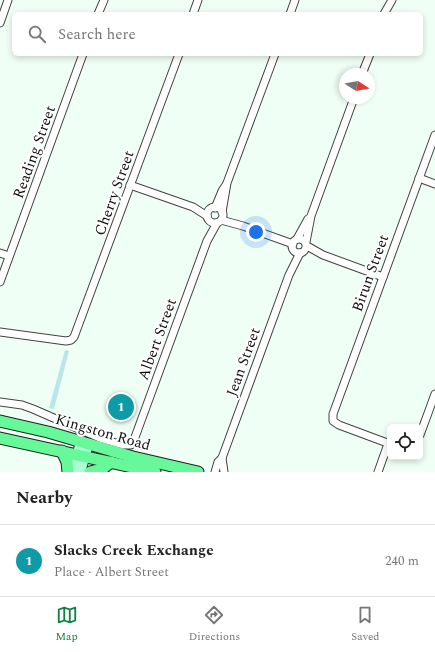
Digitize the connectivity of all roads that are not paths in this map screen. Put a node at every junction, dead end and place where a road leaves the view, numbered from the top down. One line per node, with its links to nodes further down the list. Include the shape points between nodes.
1 (104, 0): 7 (street)
2 (198, 0): 8 (street)
3 (295, 0): 9 (street)
4 (387, 0): 10 (street)
5 (392, 0): 11 (street)
6 (5, 2): 12 (street)
7 (99, 12)
8 (194, 12)
9 (291, 12)
10 (384, 12)
11 (385, 12)
12 (0, 23)
13 (83, 56): 29 (street, Reading Street)
14 (178, 56): 23 (street, Cherry Street)
15 (274, 56): 21 (street, Albert Street)
16 (369, 56): 17 (street)
17 (364, 68)
18 (352, 104): 27 (street, Jean Street)
19 (435, 135): 20 (street, Birun Street)
20 (419, 178): 22 (street); 30 (street, Birun Street)
21 (228, 184): 24 (street, Albert Street); 25 (street, Albert Street)
22 (435, 184)
23 (130, 185): 24 (street); 32 (street, Cherry Street, via 76,334 71,340)
24 (210, 214): 25 (street, via 213,223); 25 (street, via 219,209); 26 (street, Albert Street)
25 (221, 218): 26 (street, Albert Street); 27 (street)
26 (207, 241): 34 (street, Albert Street, via 131,445 102,439 22,405)
27 (300, 247): 30 (street); 43 (street, Jean Street)
28 (0, 253): 29 (street)
29 (9, 256): 31 (street, Reading Street)
30 (383, 277): 39 (street, Birun Street, via 333,414 333,421)
31 (0, 282)
32 (0, 332)
33 (435, 394): 36 (street)
34 (0, 402)
35 (0, 421): 38 (main road, Kingston Road)
36 (423, 427)
37 (0, 438): 41 (main road, Kingston Road)
38 (85, 443): 42 (main road); 50 (main road, Kingston Road)
39 (387, 443)
40 (387, 449): 53 (street)
41 (62, 452): 42 (main road, Kingston Road); 45 (main road)
42 (81, 456): 44 (main road, Kingston Road); 46 (main road); 47 (main road)
43 (222, 458): 51 (street, Jean Street); 52 (street, Jean Street)
44 (111, 462): 48 (main road, via 102,469); 49 (main road, Kingston Road)
45 (68, 472)
46 (73, 472)
47 (80, 472)
48 (90, 472)
49 (155, 472)
50 (198, 472)
51 (215, 472)
52 (224, 472)
53 (378, 472)

